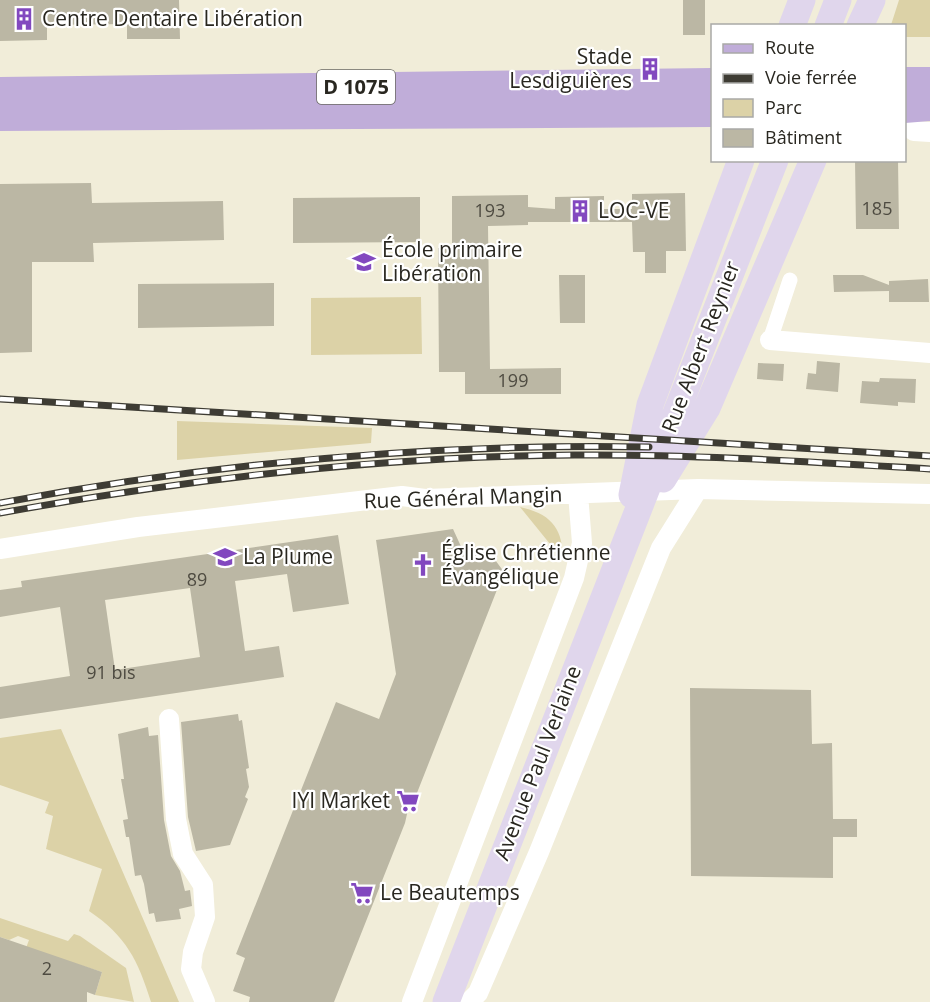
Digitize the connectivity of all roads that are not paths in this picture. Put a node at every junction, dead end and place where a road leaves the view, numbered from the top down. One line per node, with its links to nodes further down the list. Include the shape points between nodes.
1 (802, 0): 4 (main road)
2 (838, 0): 5 (main road)
3 (872, 0): 6 (main road)
4 (793, 24)
5 (829, 24)
6 (861, 24)
7 (906, 82): 8 (main road)
8 (930, 82)
9 (711, 83): 10 (main road, D 1075)
10 (0, 92)
11 (930, 106): 12 (main road)
12 (906, 108)
13 (711, 112): 14 (main road, D 1075)
14 (0, 116)
15 (906, 124): 16 (street, via 914,131)
16 (930, 132)
17 (740, 162): 26 (main road, via 650,405 633,484)
18 (774, 162): 26 (main road, Rue Albert Reynier)
19 (812, 162): 26 (main road, via 707,408)
20 (790, 280): 21 (street)
21 (770, 340): 22 (street)
22 (930, 353)
23 (698, 489): 24 (street, Rue Général Mangin); 25 (street, Rue Général Mangin); 29 (street, via 660,548 539,852 478,993)
24 (578, 494): 27 (street, Rue Général Mangin, via 358,500 138,527); 31 (street, via 582,543 574,578)
25 (930, 494)
26 (629, 534): 29 (main road, Avenue Paul Verlaine)
27 (0, 549)
28 (169, 719): 30 (street, via 176,819 183,854 203,885 205,917 191,969)
29 (451, 1000)
30 (205, 1002)
31 (412, 1002)

